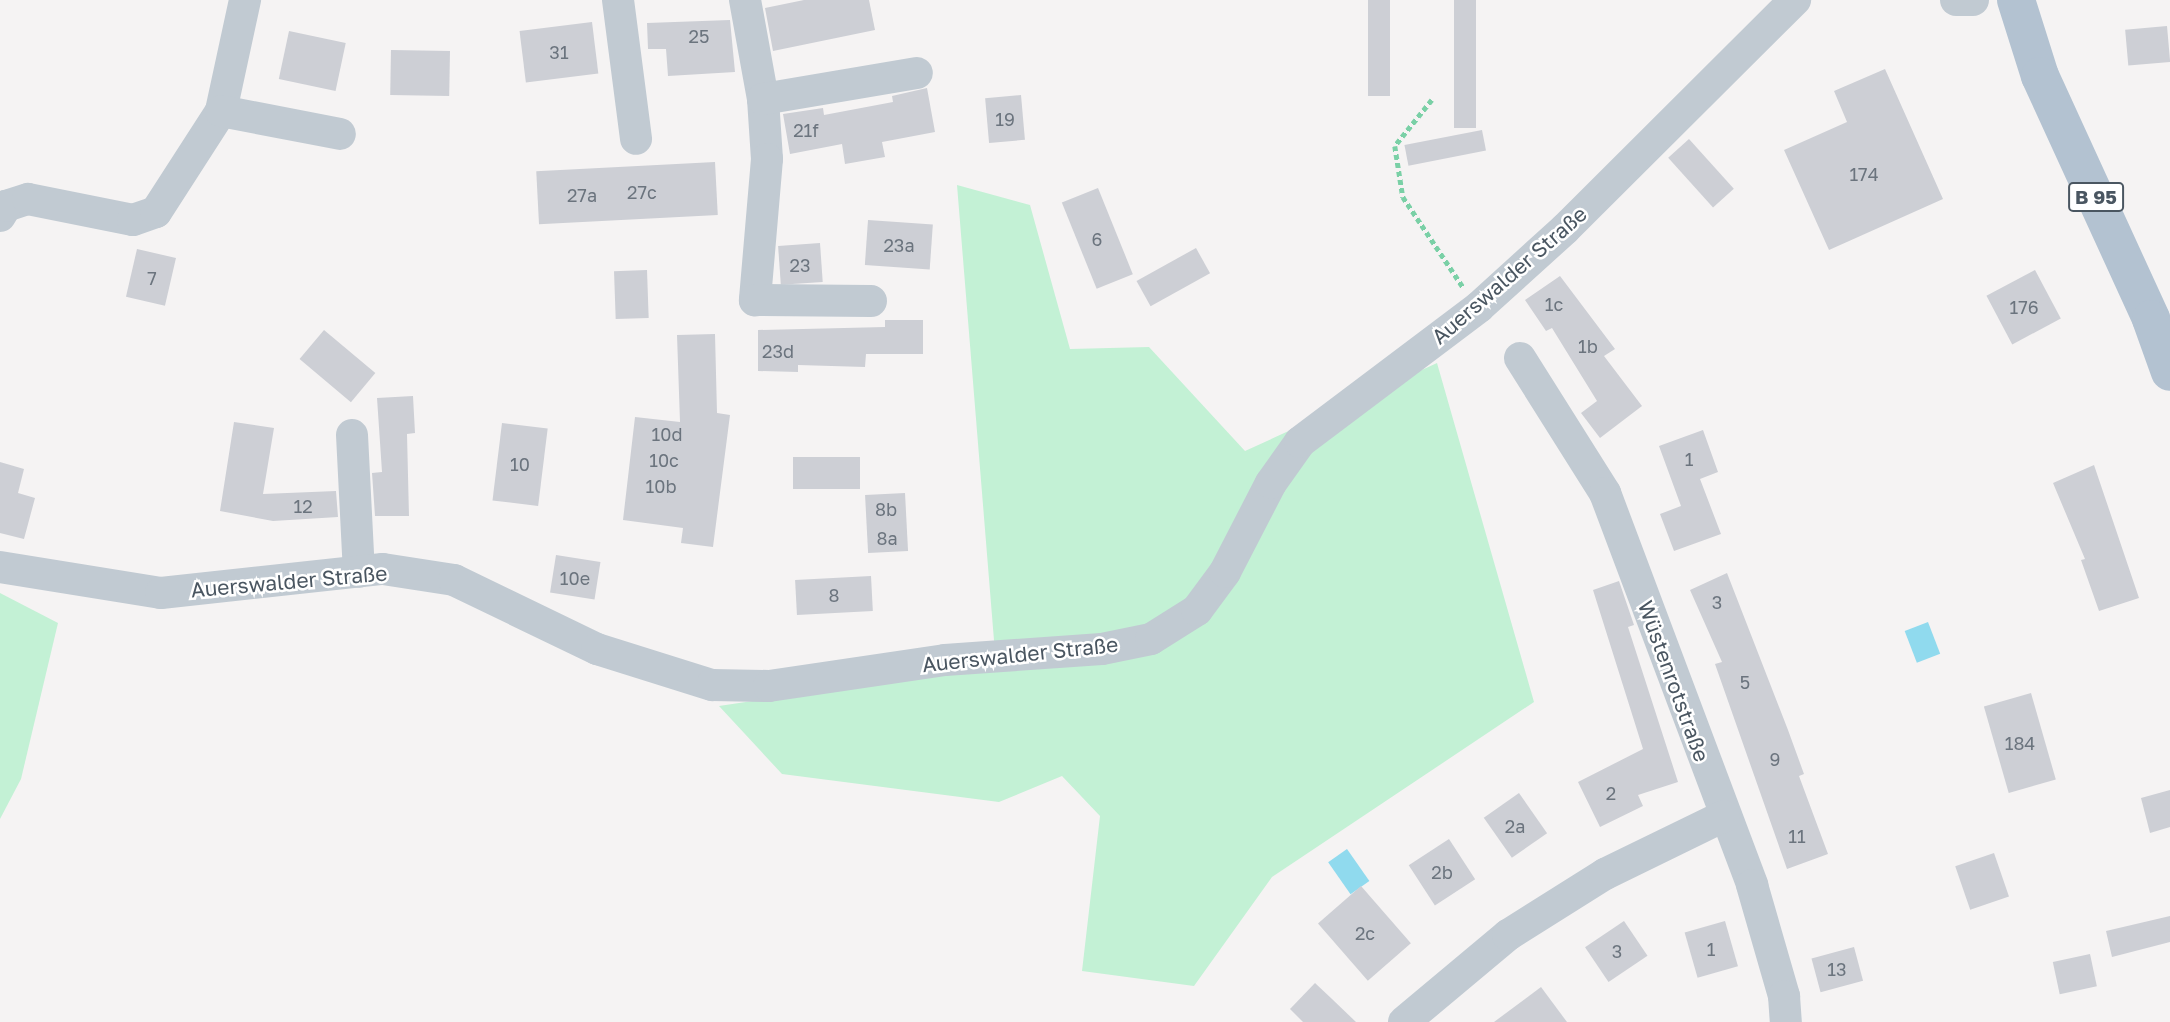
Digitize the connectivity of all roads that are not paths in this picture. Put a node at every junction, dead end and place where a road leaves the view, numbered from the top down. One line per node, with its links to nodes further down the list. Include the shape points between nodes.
1 (245, 0): 10 (street)
2 (618, 0): 12 (street)
3 (745, 0): 9 (street)
4 (1795, 0): 19 (street, Auerswalder Straße, via 1565,229 1479,307 1300,442 1271,483 1225,572 1197,610 1151,639 1102,649 945,660 769,686 712,685 597,649 454,580 383,569)
5 (1956, 0): 6 (street)
6 (1973, 0)
7 (2016, 0): 16 (main road, B 95, via 2040,76 2146,307)
8 (917, 73): 9 (street)
9 (763, 99): 14 (street, via 767,159 755,300)
10 (221, 111): 11 (street); 13 (street, via 156,212 133,220 28,199 6,206)
11 (340, 134)
12 (636, 139)
13 (0, 216)
14 (871, 301)
15 (1520, 358): 20 (street, Wüstenrotstraße, via 1605,493)
16 (2170, 372)
17 (352, 435): 19 (street)
18 (0, 567): 19 (street, Auerswalder Straße, via 161,593)
19 (359, 572)
20 (1724, 816): 21 (street, via 1605,874 1508,936); 22 (street, Wüstenrotstraße, via 1752,885 1784,996)
21 (1404, 1022)
22 (1786, 1022)

